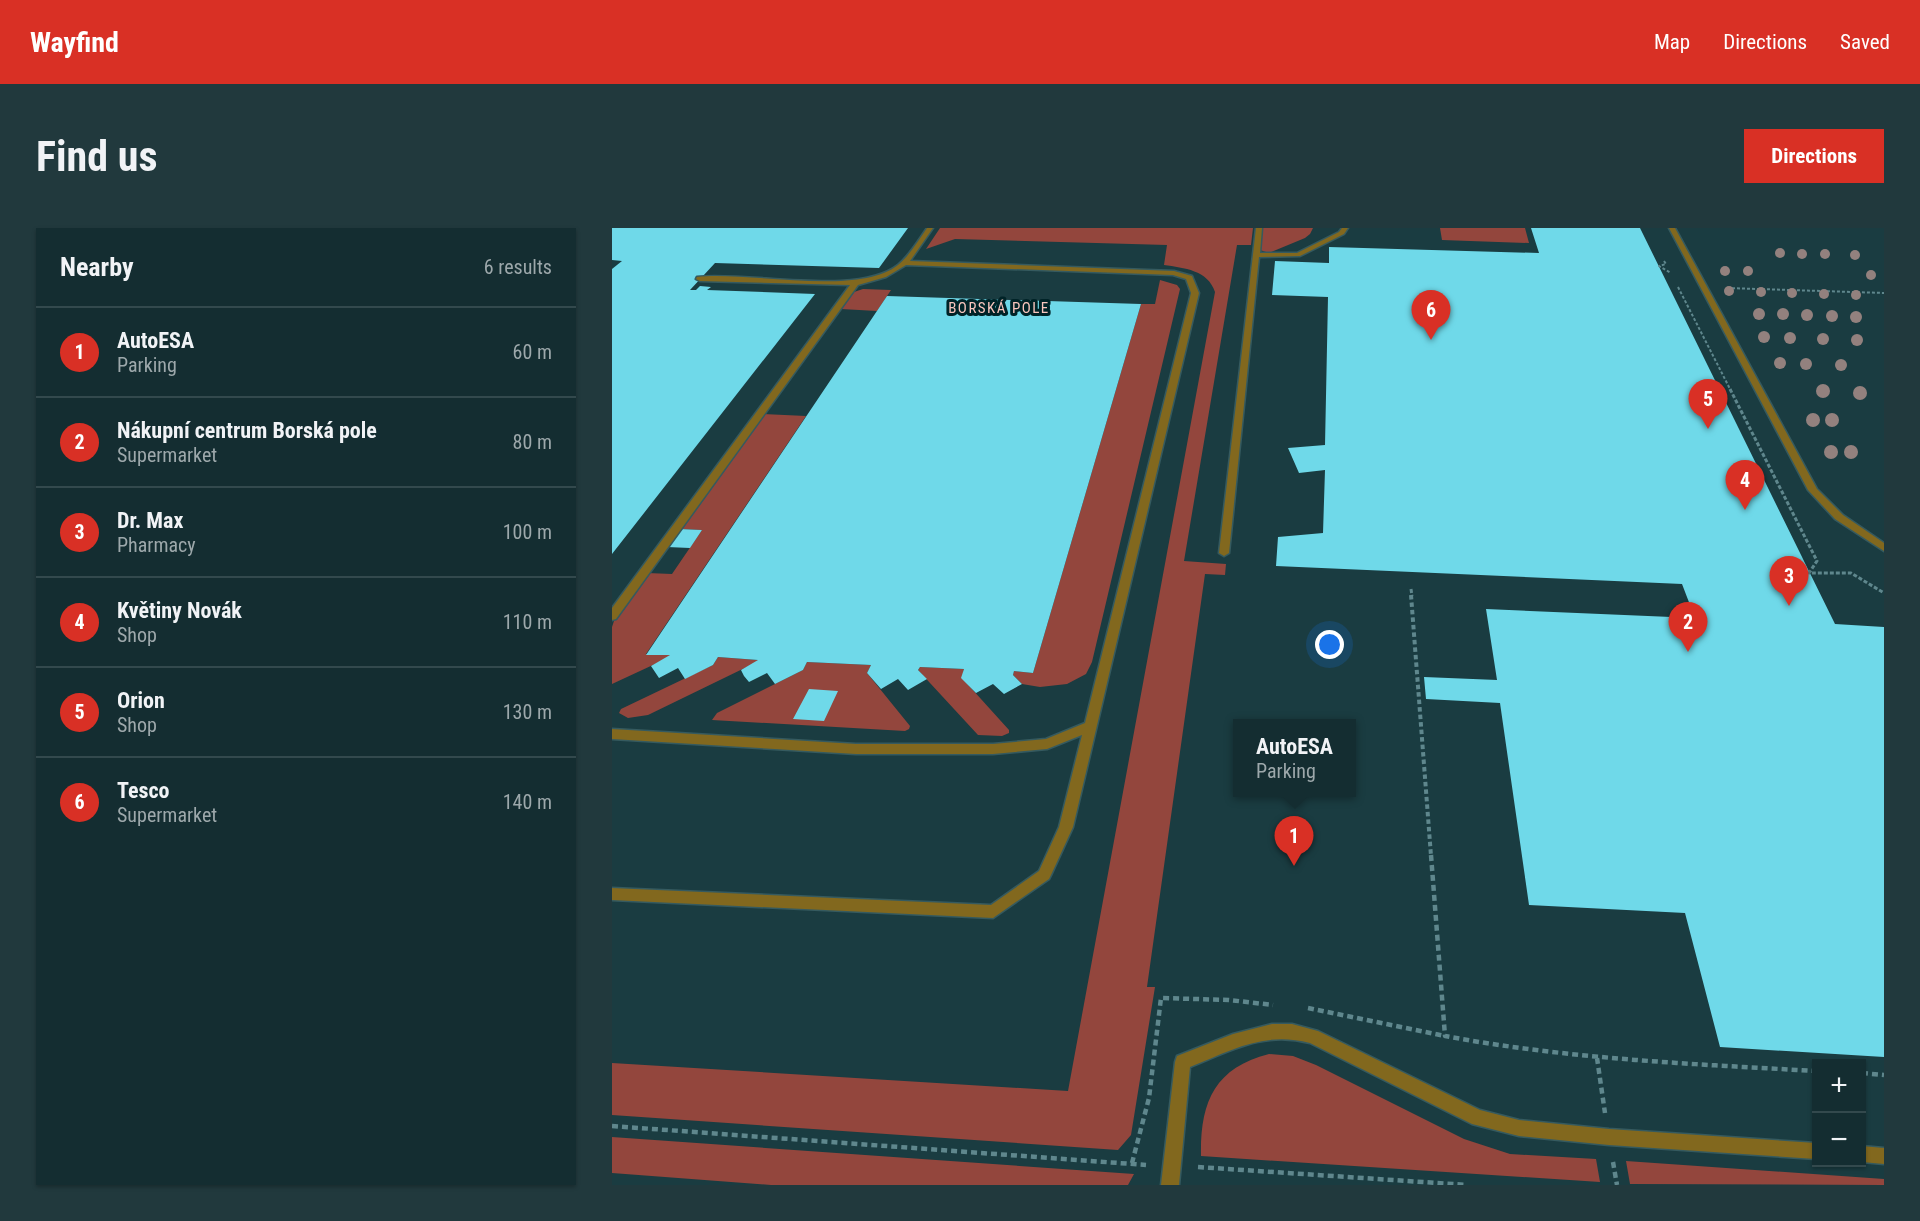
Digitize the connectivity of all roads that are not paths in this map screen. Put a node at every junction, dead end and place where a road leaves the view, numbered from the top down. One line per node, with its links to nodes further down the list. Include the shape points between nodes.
1 (930, 228): 6 (lane)
2 (1258, 228): 5 (lane)
3 (1672, 228): 9 (lane, via 1813,490 1839,517)
4 (1340, 230): 5 (lane, via 1298,255)
5 (1256, 255): 10 (lane)
6 (907, 263): 8 (lane, via 890,274); 12 (lane, via 1162,272 1189,278 1193,285 1195,293)
7 (700, 279): 8 (lane)
8 (855, 283): 11 (lane)
9 (1884, 548)
10 (1224, 553)
11 (612, 616)
12 (1091, 726): 13 (lane, via 1047,744 993,749 855,749); 14 (lane, via 1066,827 1044,876 993,912)
13 (612, 734)
14 (612, 894)
15 (1812, 1151): 18 (lane, via 1519,1128 1478,1118 1312,1036 1264,1032 1183,1062)
16 (1866, 1154): 17 (lane)
17 (1884, 1156)
18 (1170, 1185)

